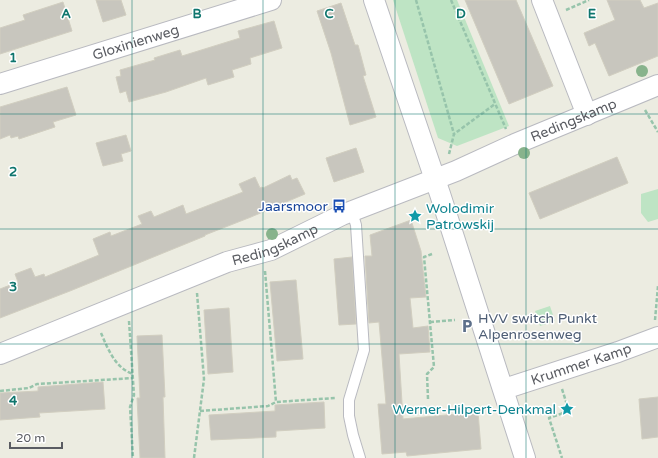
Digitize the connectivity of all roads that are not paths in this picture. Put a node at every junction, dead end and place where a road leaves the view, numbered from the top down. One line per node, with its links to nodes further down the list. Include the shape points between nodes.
1 (271, 0): 4 (street, Gloxinienweg)
2 (374, 0): 7 (street)
3 (542, 0): 6 (street)
4 (0, 84)
5 (658, 85): 6 (street, Redingskamp)
6 (587, 115): 7 (street, Redingskamp)
7 (435, 179): 8 (street, Redingskamp); 11 (street)
8 (352, 212): 10 (street, Redingskamp, via 271,250 227,262); 12 (lane, via 356,225 364,350 349,400 349,416)
9 (656, 331): 11 (street, Krummer Kamp, via 618,352)
10 (0, 354)
11 (504, 389): 13 (street)
12 (360, 458)
13 (525, 458)

